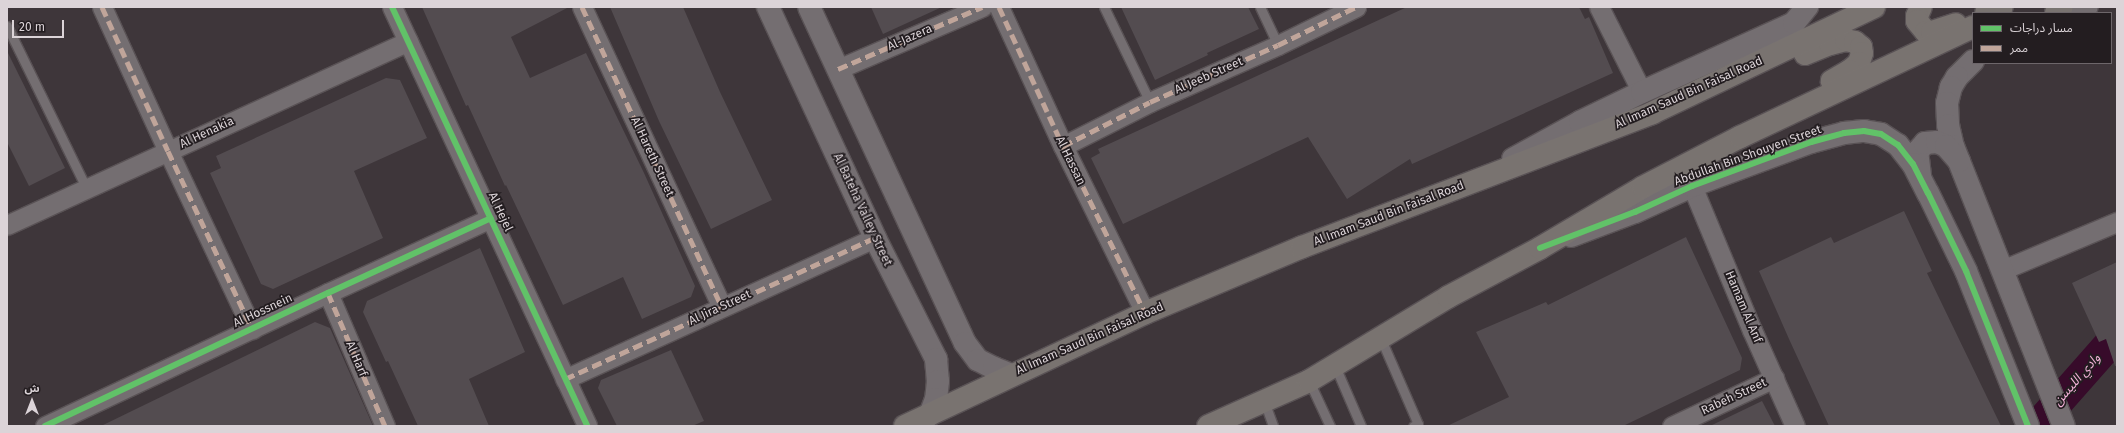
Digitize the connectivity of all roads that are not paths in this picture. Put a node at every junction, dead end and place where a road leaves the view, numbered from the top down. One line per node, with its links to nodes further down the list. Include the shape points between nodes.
1 (102, 7): 33 (street)
2 (392, 7): 24 (street, Al Hejel)
3 (582, 7): 46 (street, Al Hareth Street)
4 (768, 7): 42 (street, Al Bateha Valley Street)
5 (809, 7): 27 (street)
6 (982, 7): 27 (street, Al-Jazera)
7 (999, 7): 32 (street, Al Hassan)
8 (1104, 7): 30 (lane)
9 (1260, 7): 25 (lane)
10 (1356, 7): 25 (street, Al Jeeb Street)
11 (1599, 7): 28 (street)
12 (1806, 7): 28 (street, via 1794,24)
13 (1874, 7): 29 (main road, Al Imam Saud Bin Faisal Road)
14 (1921, 7): 21 (main road, via 1917,21 1926,32)
15 (2002, 7): 18 (main road)
16 (2012, 7): 19 (main road)
17 (2088, 7): 20 (street)
18 (1989, 12)
19 (2002, 12)
20 (2076, 12)
21 (1972, 18)
22 (7, 26): 38 (lane)
23 (1972, 27): 31 (main road, via 1901,63 1870,75)
24 (408, 41): 33 (street, Al Henakia); 39 (street, Al Hejel)
25 (1278, 45): 30 (street, Al Jeeb Street)
26 (1972, 62): 34 (street, via 1957,77 1951,87 1947,103 1948,125)
27 (838, 70): 51 (street, via 965,344 978,360)
28 (1642, 92): 36 (street, via 1580,122)
29 (1694, 93): 31 (main road, via 1830,44 1846,40 1856,42 1861,47 1859,63 1849,72 1778,108); 36 (main road, Al Imam Saud Bin Faisal Road, via 1652,113)
30 (1150, 102): 32 (street, Al Jeeb Street)
31 (1740, 137): 43 (main road, via 1643,187)
32 (1062, 146): 47 (street, Al Hassan)
33 (168, 151): 38 (street, Al Henakia); 48 (street)
34 (1959, 162): 35 (street, via 1946,146 1937,142 1925,143 1917,152); 44 (street)
35 (1920, 177): 37 (street, Abdullah Bin Shouyen Street, via 1898,145 1881,134 1864,131 1844,133 1811,142); 68 (street, Abdullah Bin Shouyen Street, via 1966,271)
36 (1469, 183): 47 (main road, Al Imam Saud Bin Faisal Road, via 1302,247)
37 (1692, 186): 43 (street, Abdullah Bin Shouyen Street, via 1635,212); 52 (street, Hamam Al Anf)
38 (87, 189): 41 (street, Al Henakia)
39 (491, 218): 45 (street, Al Hossnein); 53 (street, Al Hejel)
40 (2117, 222): 44 (street)
41 (7, 225)
42 (875, 238): 46 (street, Al Jira Street); 56 (street, Al Bateha Valley Street, via 936,359 938,381 936,399)
43 (1540, 248): 49 (main road, via 1448,297)
44 (2002, 270): 69 (street)
45 (328, 293): 48 (street, Al Hossnein); 58 (street, Al Harf)
46 (722, 307): 53 (street, Al Jira Street)
47 (1145, 313): 51 (main road, Al Imam Saud Bin Faisal Road)
48 (252, 329): 57 (street, Al Hossnein)
49 (1381, 339): 50 (main road); 65 (lane, via 1418,424)
50 (1335, 366): 54 (main road); 64 (lane)
51 (1011, 374): 56 (main road, Al Imam Saud Bin Faisal Road)
52 (1774, 378): 66 (street, Rabeh Street); 67 (street, Hamam Al Anf)
53 (565, 379): 59 (street, Al Hejel)
54 (1309, 381): 55 (main road); 63 (lane)
55 (1264, 401): 61 (main road); 62 (lane)
56 (930, 415): 60 (main road, Al Imam Saud Bin Faisal Road)
57 (45, 426)
58 (384, 426)
59 (587, 426)
60 (905, 426)
61 (1208, 426)
62 (1273, 426)
63 (1330, 426)
64 (1361, 426)
65 (1413, 426)
66 (1672, 426)
67 (1795, 426)
68 (2028, 426)
69 (2064, 426)

